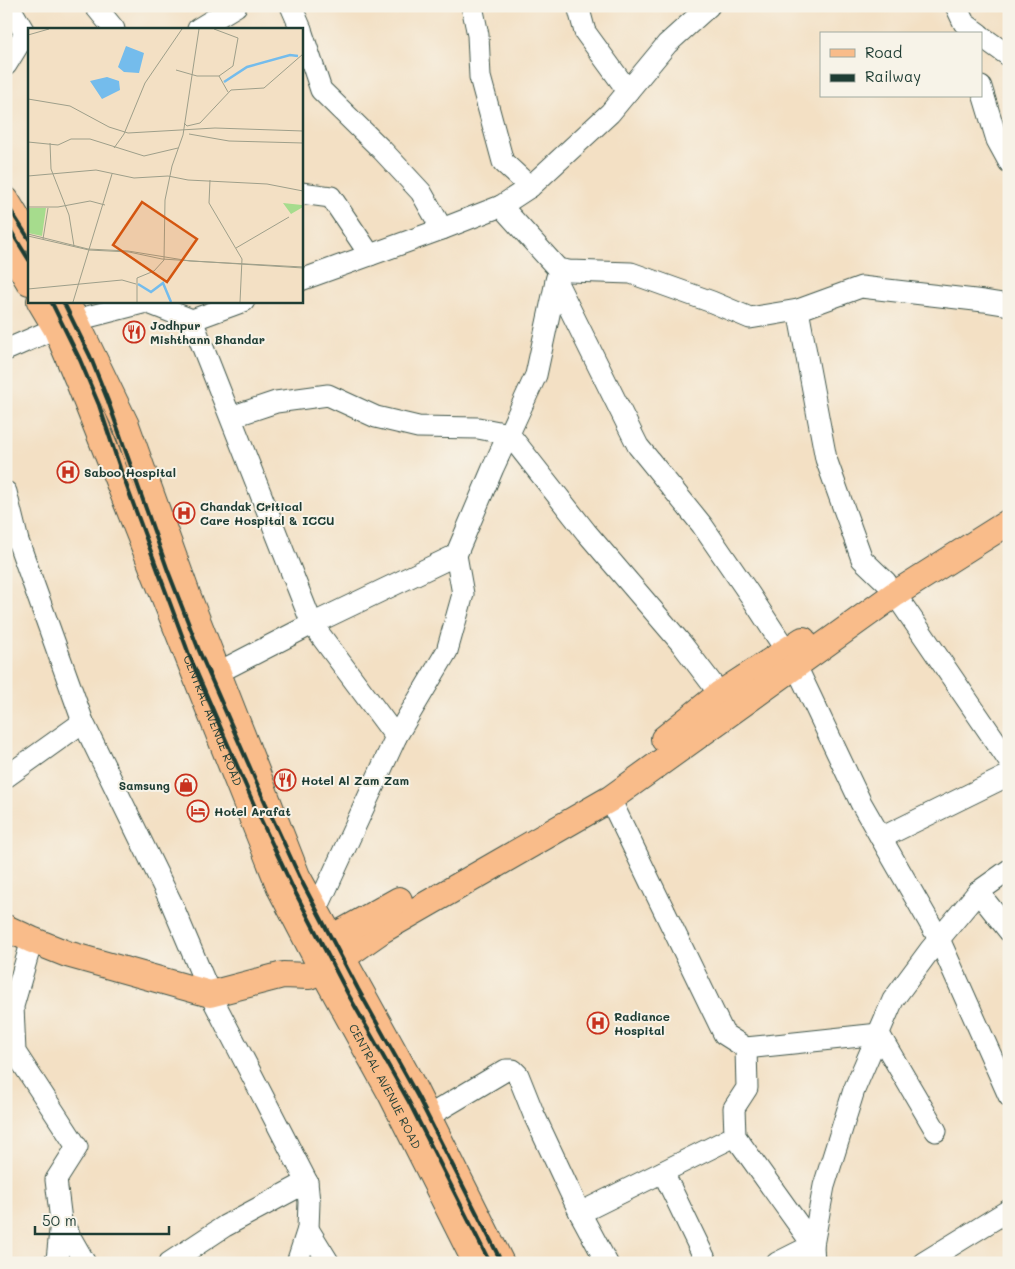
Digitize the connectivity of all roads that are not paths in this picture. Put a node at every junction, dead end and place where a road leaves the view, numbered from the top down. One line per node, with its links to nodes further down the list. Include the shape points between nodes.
1 (9, 6): 14 (street)
2 (95, 6): 9 (street)
3 (236, 6): 10 (street)
4 (291, 6): 11 (street)
5 (472, 6): 19 (street, via 478,35 480,77 503,162)
6 (578, 6): 17 (street, via 585,32)
7 (709, 6): 17 (street, via 667,44)
8 (956, 6): 13 (street, via 964,23)
9 (113, 28)
10 (200, 28)
11 (301, 28)
12 (302, 32): 23 (street, via 321,90 420,192)
13 (974, 32)
14 (27, 37): 15 (street)
15 (6, 65)
16 (982, 90): 18 (street, via 997,140)
17 (628, 91): 19 (street, via 610,113)
18 (1009, 162)
19 (530, 187): 22 (street)
20 (302, 193): 26 (street, via 331,197)
21 (6, 200): 24 (main road)
22 (501, 206): 23 (street); 27 (street)
23 (442, 229): 26 (street)
24 (28, 236)
25 (6, 243): 28 (main road)
26 (370, 255): 29 (street)
27 (557, 275): 34 (street, via 568,271 631,273 750,318); 39 (street, via 536,375); 46 (street, via 638,446 702,525)
28 (28, 280)
29 (302, 280)
30 (42, 302): 35 (main road, CENTRAL AVENUE ROAD)
31 (146, 302): 35 (street); 36 (street)
32 (241, 302): 36 (street)
33 (1009, 305): 34 (street, via 861,287)
34 (798, 310): 44 (street, via 826,459 862,560)
35 (66, 317): 37 (street); 47 (main road, via 126,425); 64 (main road, CENTRAL AVENUE ROAD, via 78,380 281,890)
36 (192, 320): 38 (street)
37 (6, 350)
38 (231, 417): 39 (street, via 276,402 328,395 376,416 418,428 478,428); 45 (street)
39 (508, 434): 43 (street); 48 (street)
40 (6, 492): 49 (street, via 18,541)
41 (1009, 504): 44 (main road)
42 (1009, 522): 44 (main road)
43 (456, 555): 45 (street); 50 (street, via 463,594 447,651)
44 (891, 588): 46 (main road, via 821,646); 51 (street)
45 (312, 624): 47 (street); 50 (street)
46 (791, 659): 48 (main road); 54 (main road); 55 (street, via 861,804)
47 (217, 672): 59 (main road, via 297,876)
48 (720, 694): 58 (main road, via 605,788)
49 (83, 722): 53 (street); 65 (street, via 172,902)
50 (396, 736): 59 (street)
51 (1009, 761)
52 (1009, 775): 55 (street)
53 (6, 777)
54 (610, 799): 58 (main road); 67 (street, via 724,1034)
55 (881, 838): 62 (street)
56 (1009, 870): 57 (street)
57 (978, 892): 61 (street); 62 (street)
58 (427, 894): 64 (main road)
59 (316, 911): 64 (main road)
60 (6, 928): 63 (main road)
61 (1009, 931)
62 (939, 938): 66 (street, via 893,1000); 68 (street)
63 (32, 940): 65 (main road, via 67,954); 76 (street, via 13,1006 15,1052 77,1147 56,1180)
64 (327, 954): 65 (main road, via 296,956 284,975); 69 (main road, via 410,1081); 84 (main road, CENTRAL AVENUE ROAD, via 391,1094)
65 (210, 994): 73 (street)
66 (879, 1034): 67 (street); 70 (street); 78 (street, via 854,1090 824,1186)
67 (746, 1048): 71 (street, via 747,1088 734,1108)
68 (1009, 1096)
69 (428, 1117): 75 (street, via 506,1070 513,1070); 85 (main road)
70 (936, 1131)
71 (735, 1136): 72 (street); 78 (street)
72 (663, 1172): 75 (street); 87 (street)
73 (307, 1182): 77 (street, via 310,1202); 81 (street, via 225,1226)
74 (1009, 1210): 89 (street)
75 (580, 1213): 86 (street)
76 (61, 1221): 79 (street); 80 (street)
77 (308, 1229): 82 (street); 83 (street)
78 (814, 1254): 88 (street)
79 (54, 1263)
80 (85, 1263)
81 (170, 1263)
82 (297, 1263)
83 (329, 1263)
84 (476, 1263)
85 (501, 1263)
86 (607, 1263)
87 (707, 1263)
88 (777, 1263)
89 (923, 1263)

